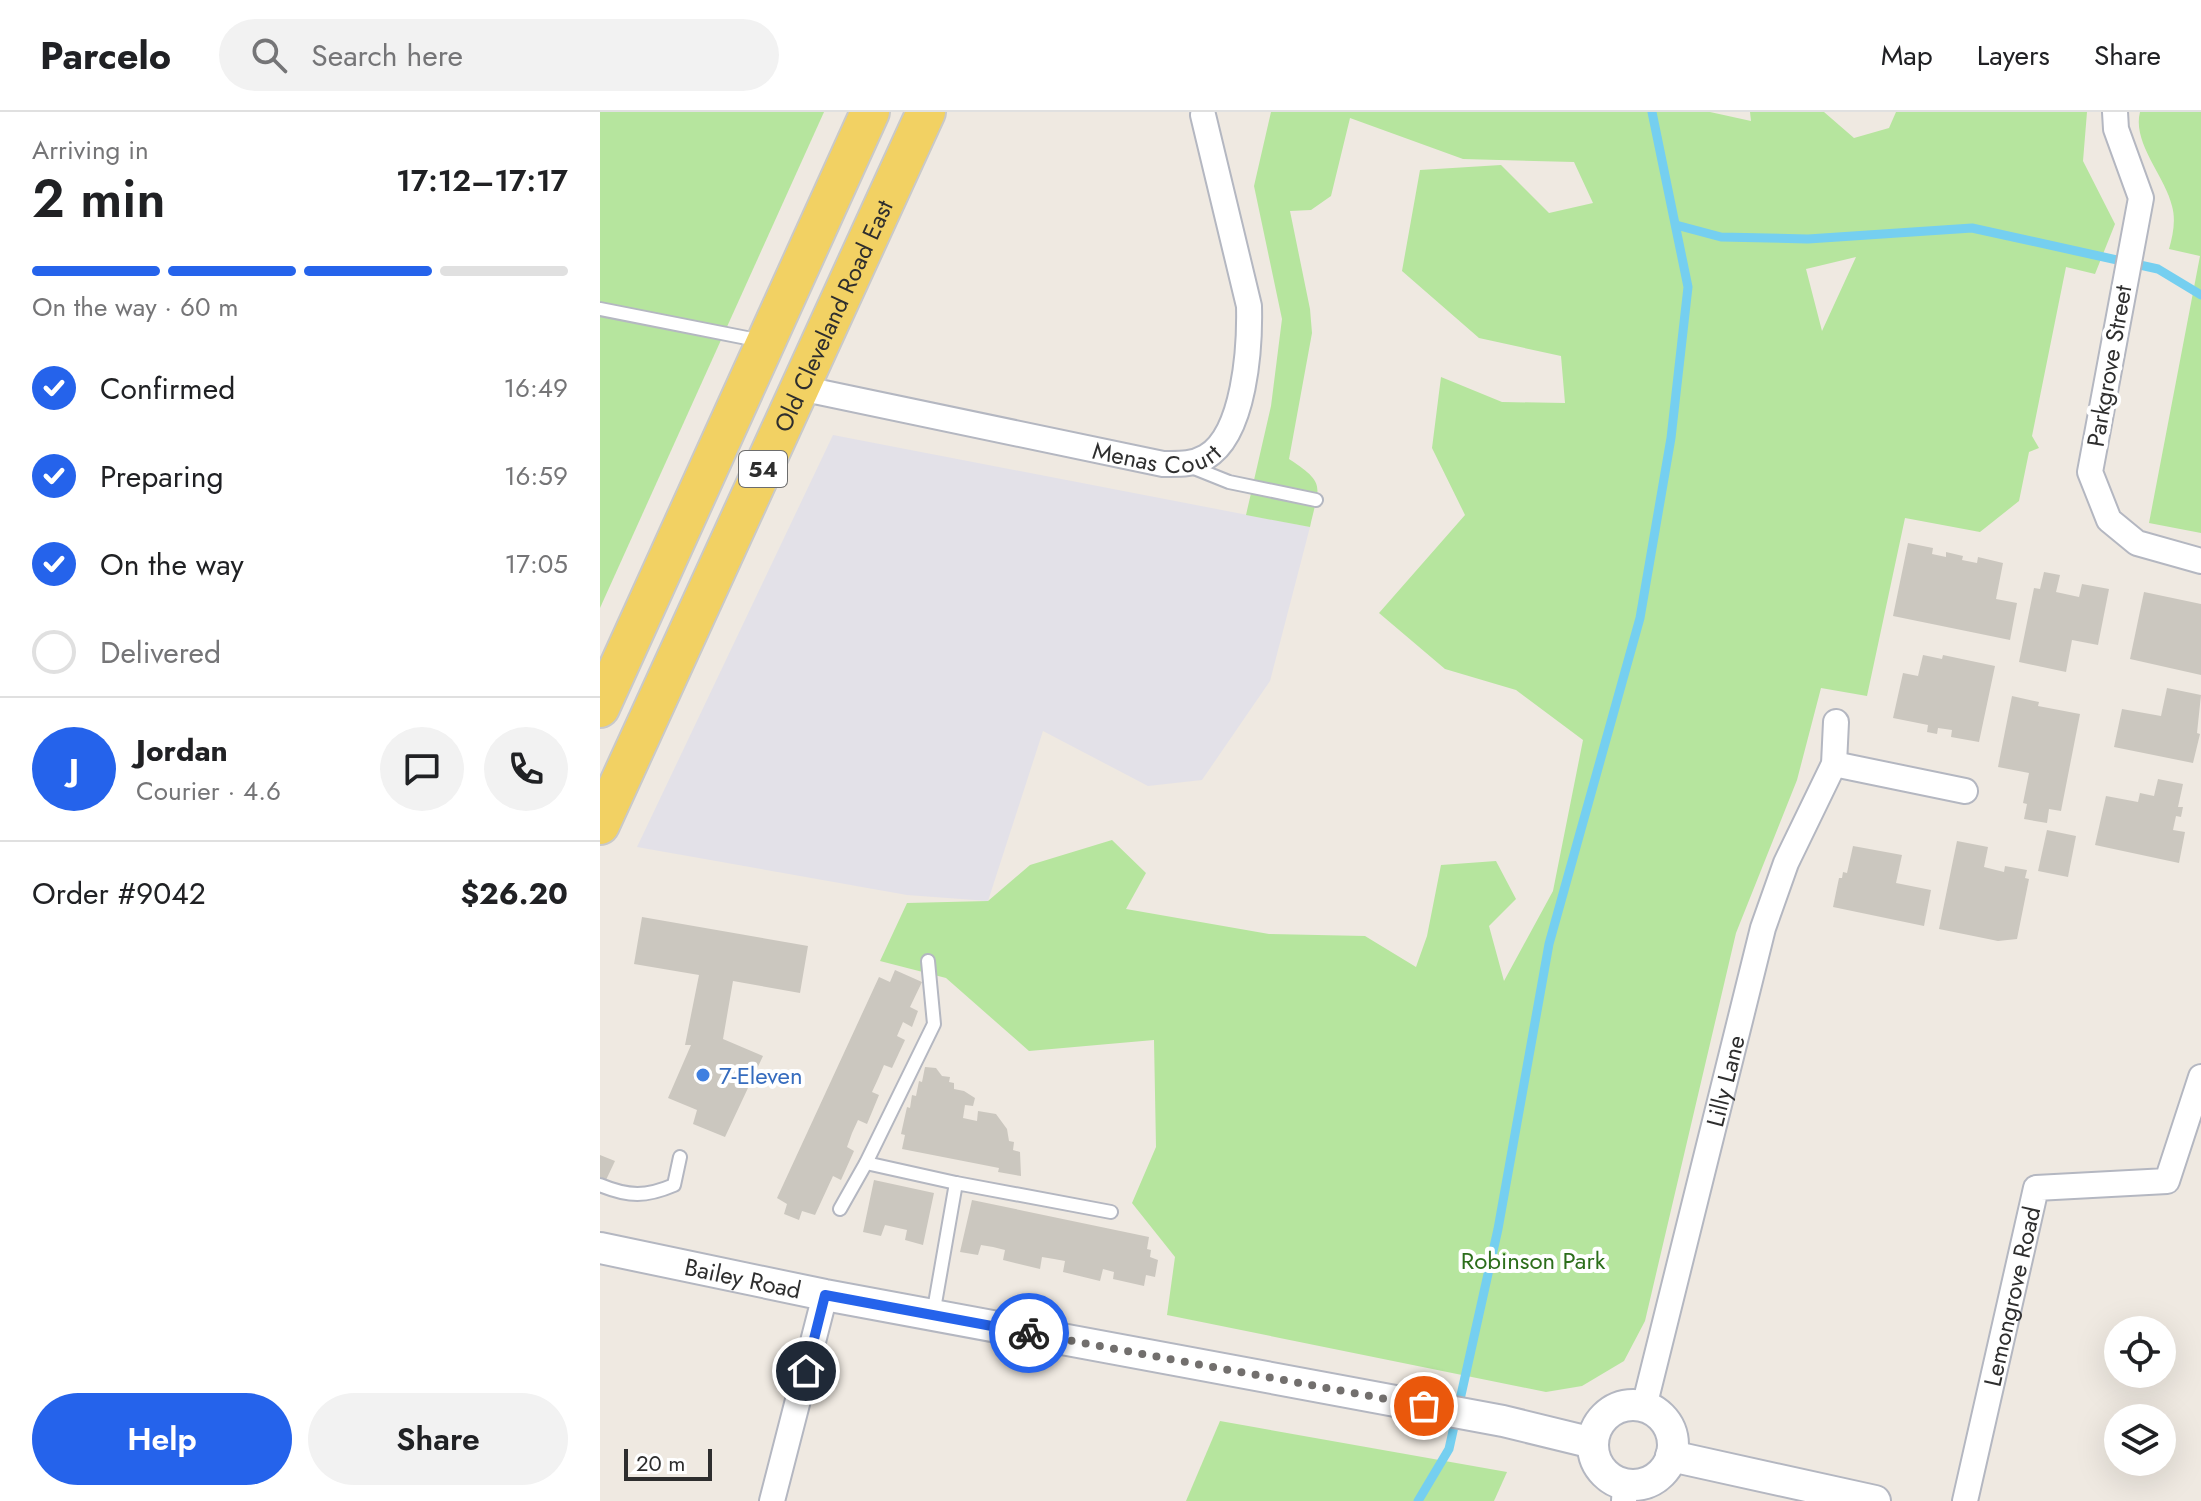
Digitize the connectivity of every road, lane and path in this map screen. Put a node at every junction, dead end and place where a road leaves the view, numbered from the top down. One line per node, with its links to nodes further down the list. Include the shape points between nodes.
1 (870, 112): 6 (main road, Old Cleveland Road East / 54)
2 (926, 112): 7 (main road, Old Cleveland Road East / 54)
3 (2115, 112): 10 (street, Parkgrove Street, via 2141,198 2090,472 2109,520 2137,543)
4 (1203, 115): 8 (street, Menas Court, via 1249,306 1250,336 1238,407 1227,436 1208,456)
5 (600, 309): 6 (lane)
6 (766, 341): 11 (main road, Old Cleveland Road East / 54)
7 (800, 388): 8 (street, Menas Court); 15 (main road, Old Cleveland Road East / 54)
8 (1186, 465): 9 (lane, via 1229,482)
9 (1316, 500)
10 (2201, 561)
11 (600, 708)
12 (1836, 722): 13 (street, Lilly Lane)
13 (1834, 764): 14 (street); 27 (street, Lilly Lane, via 1786,863 1763,928)
14 (1965, 791)
15 (600, 825)
16 (928, 961): 19 (lane, via 934,1024)
17 (2201, 1077): 33 (street, Lemongrove Road, via 2167,1181 2036,1188)
18 (680, 1157): 21 (lane, via 674,1185 651,1194 620,1193)
19 (866, 1163): 20 (lane); 22 (lane)
20 (956, 1183): 23 (lane); 26 (lane)
21 (600, 1185)
22 (840, 1209)
23 (1111, 1212)
24 (600, 1248): 25 (street, Bailey Road)
25 (825, 1295): 26 (street, Bailey Road); 31 (street)
26 (933, 1315): 28 (street, Bailey Road, via 1503,1421)
27 (1644, 1407): 28 (street, via 1620,1407 1609,1413); 29 (street, via 1656,1412 1671,1431)
28 (1593, 1443): 30 (street, via 1598,1465)
29 (1671, 1456): 30 (street, via 1659,1476); 32 (street)
30 (1625, 1493)
31 (772, 1501)
32 (1875, 1501)
33 (1965, 1501)

